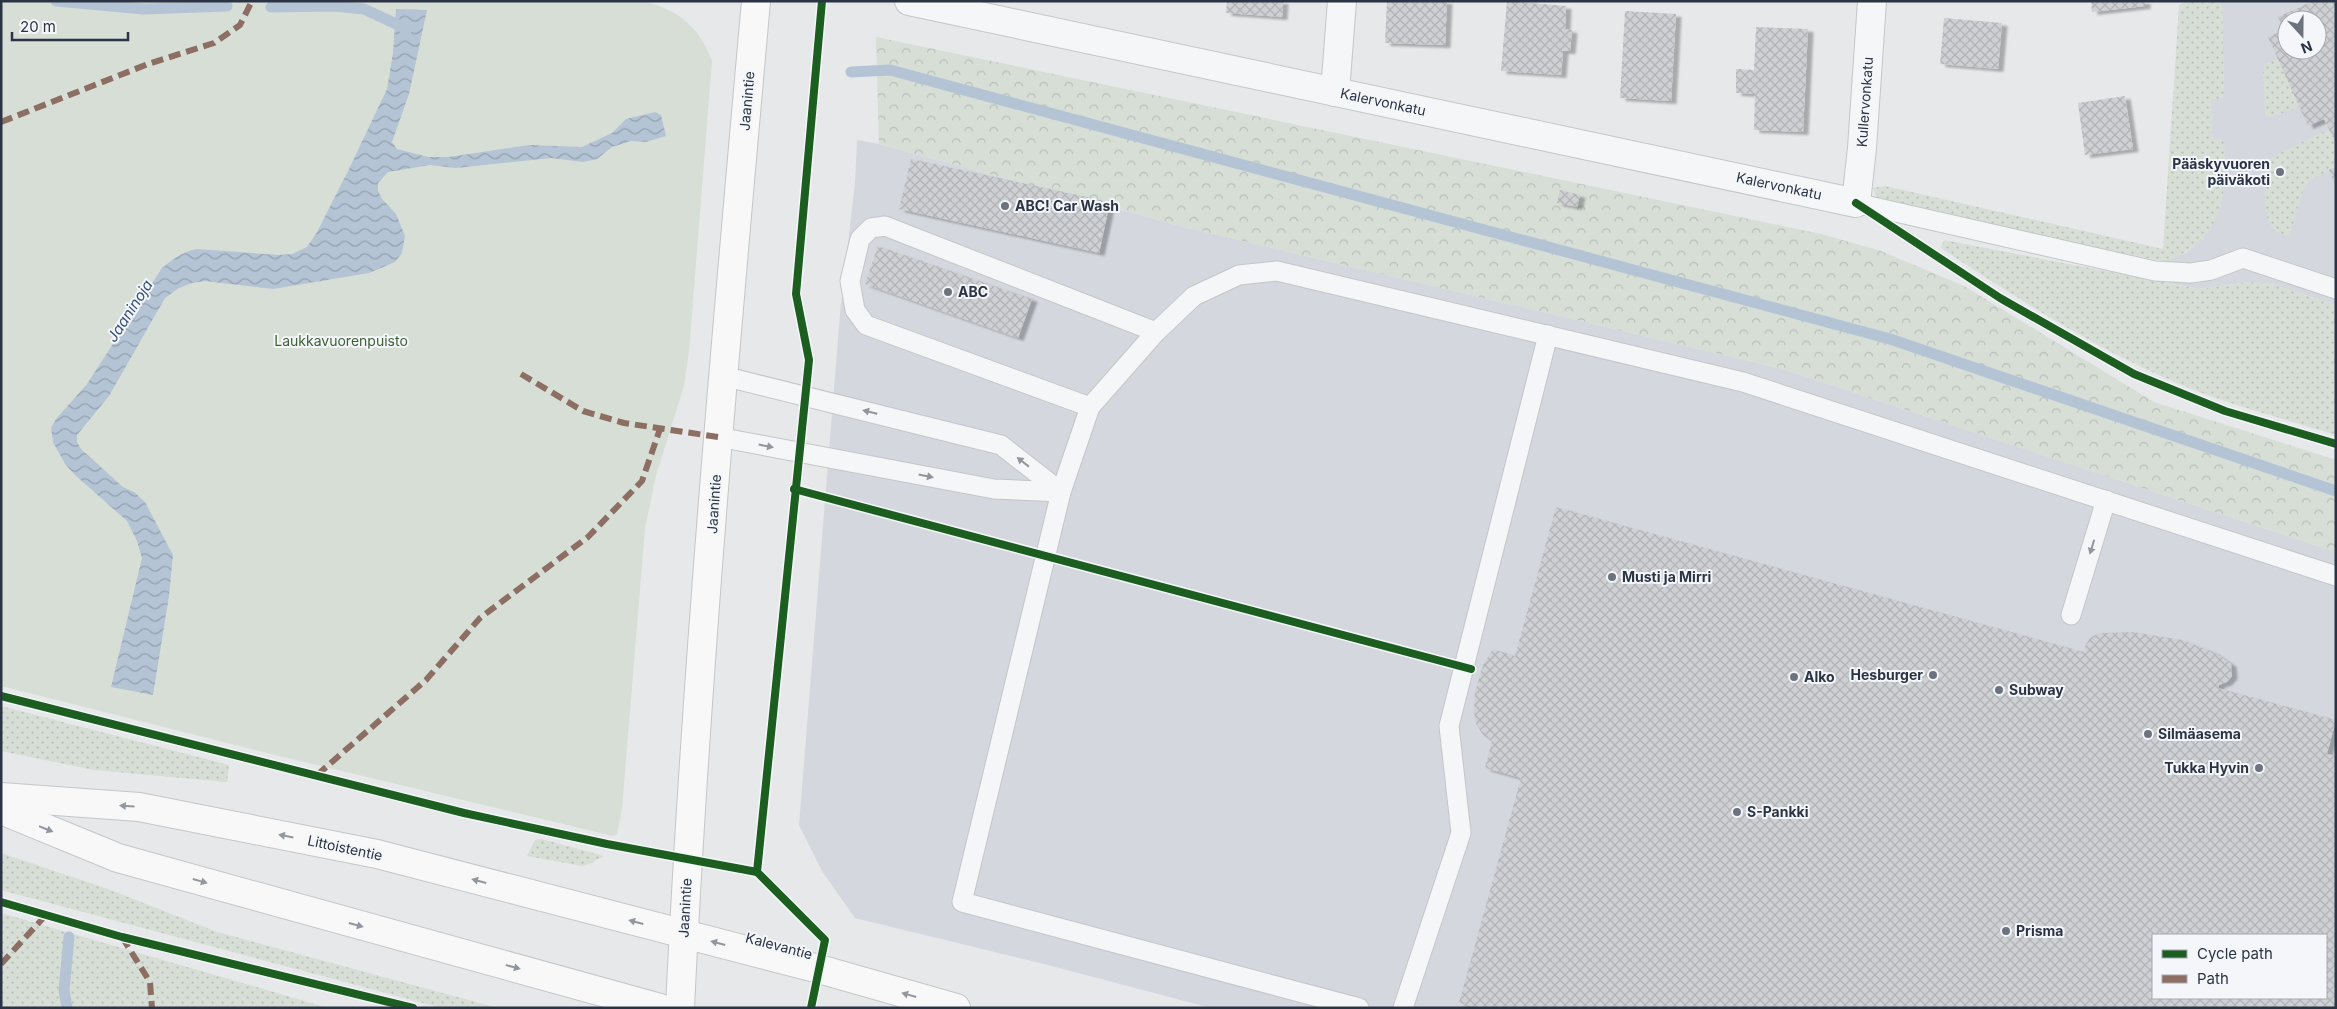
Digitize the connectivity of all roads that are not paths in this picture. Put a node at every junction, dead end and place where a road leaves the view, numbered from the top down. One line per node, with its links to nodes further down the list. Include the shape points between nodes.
1 (756, 1): 10 (main road, Jaanintie)
2 (909, 1): 5 (street, Kalervonkatu)
3 (1342, 1): 5 (street)
4 (1872, 1): 6 (street, Kullervonkatu)
5 (1335, 92): 6 (street, Kalervonkatu)
6 (1856, 202): 7 (lane, via 2155,271 2191,273 2211,270 2243,258)
7 (2336, 289)
8 (1156, 332): 9 (lane, via 1194,296 1240,275 1277,271); 11 (lane); 11 (lane, via 885,226 870,228 860,239 850,280 855,310 866,325)
9 (1548, 335): 14 (lane, via 1743,382); 24 (lane, via 1449,726 1461,833)
10 (723, 376): 12 (main road, Jaanintie); 13 (lane, one-way to 10, via 1001,445)
11 (1090, 407): 13 (lane)
12 (718, 437): 13 (lane, one-way to 13, via 994,489); 19 (main road, Jaanintie)
13 (1061, 492): 23 (lane, via 962,902)
14 (2106, 500): 15 (lane); 16 (lane, one-way to 16)
15 (2336, 576)
16 (2071, 615)
17 (1, 797): 19 (main road, Littoistentie, one-way to 17, via 377,854 139,807)
18 (1, 810): 20 (main road, one-way to 20, via 118,858)
19 (683, 934): 21 (main road, Jaanintie); 22 (main road, Kalevantie, one-way to 19)
20 (660, 1008)
21 (680, 1008)
22 (956, 1008)
23 (1359, 1008)
24 (1403, 1008)

